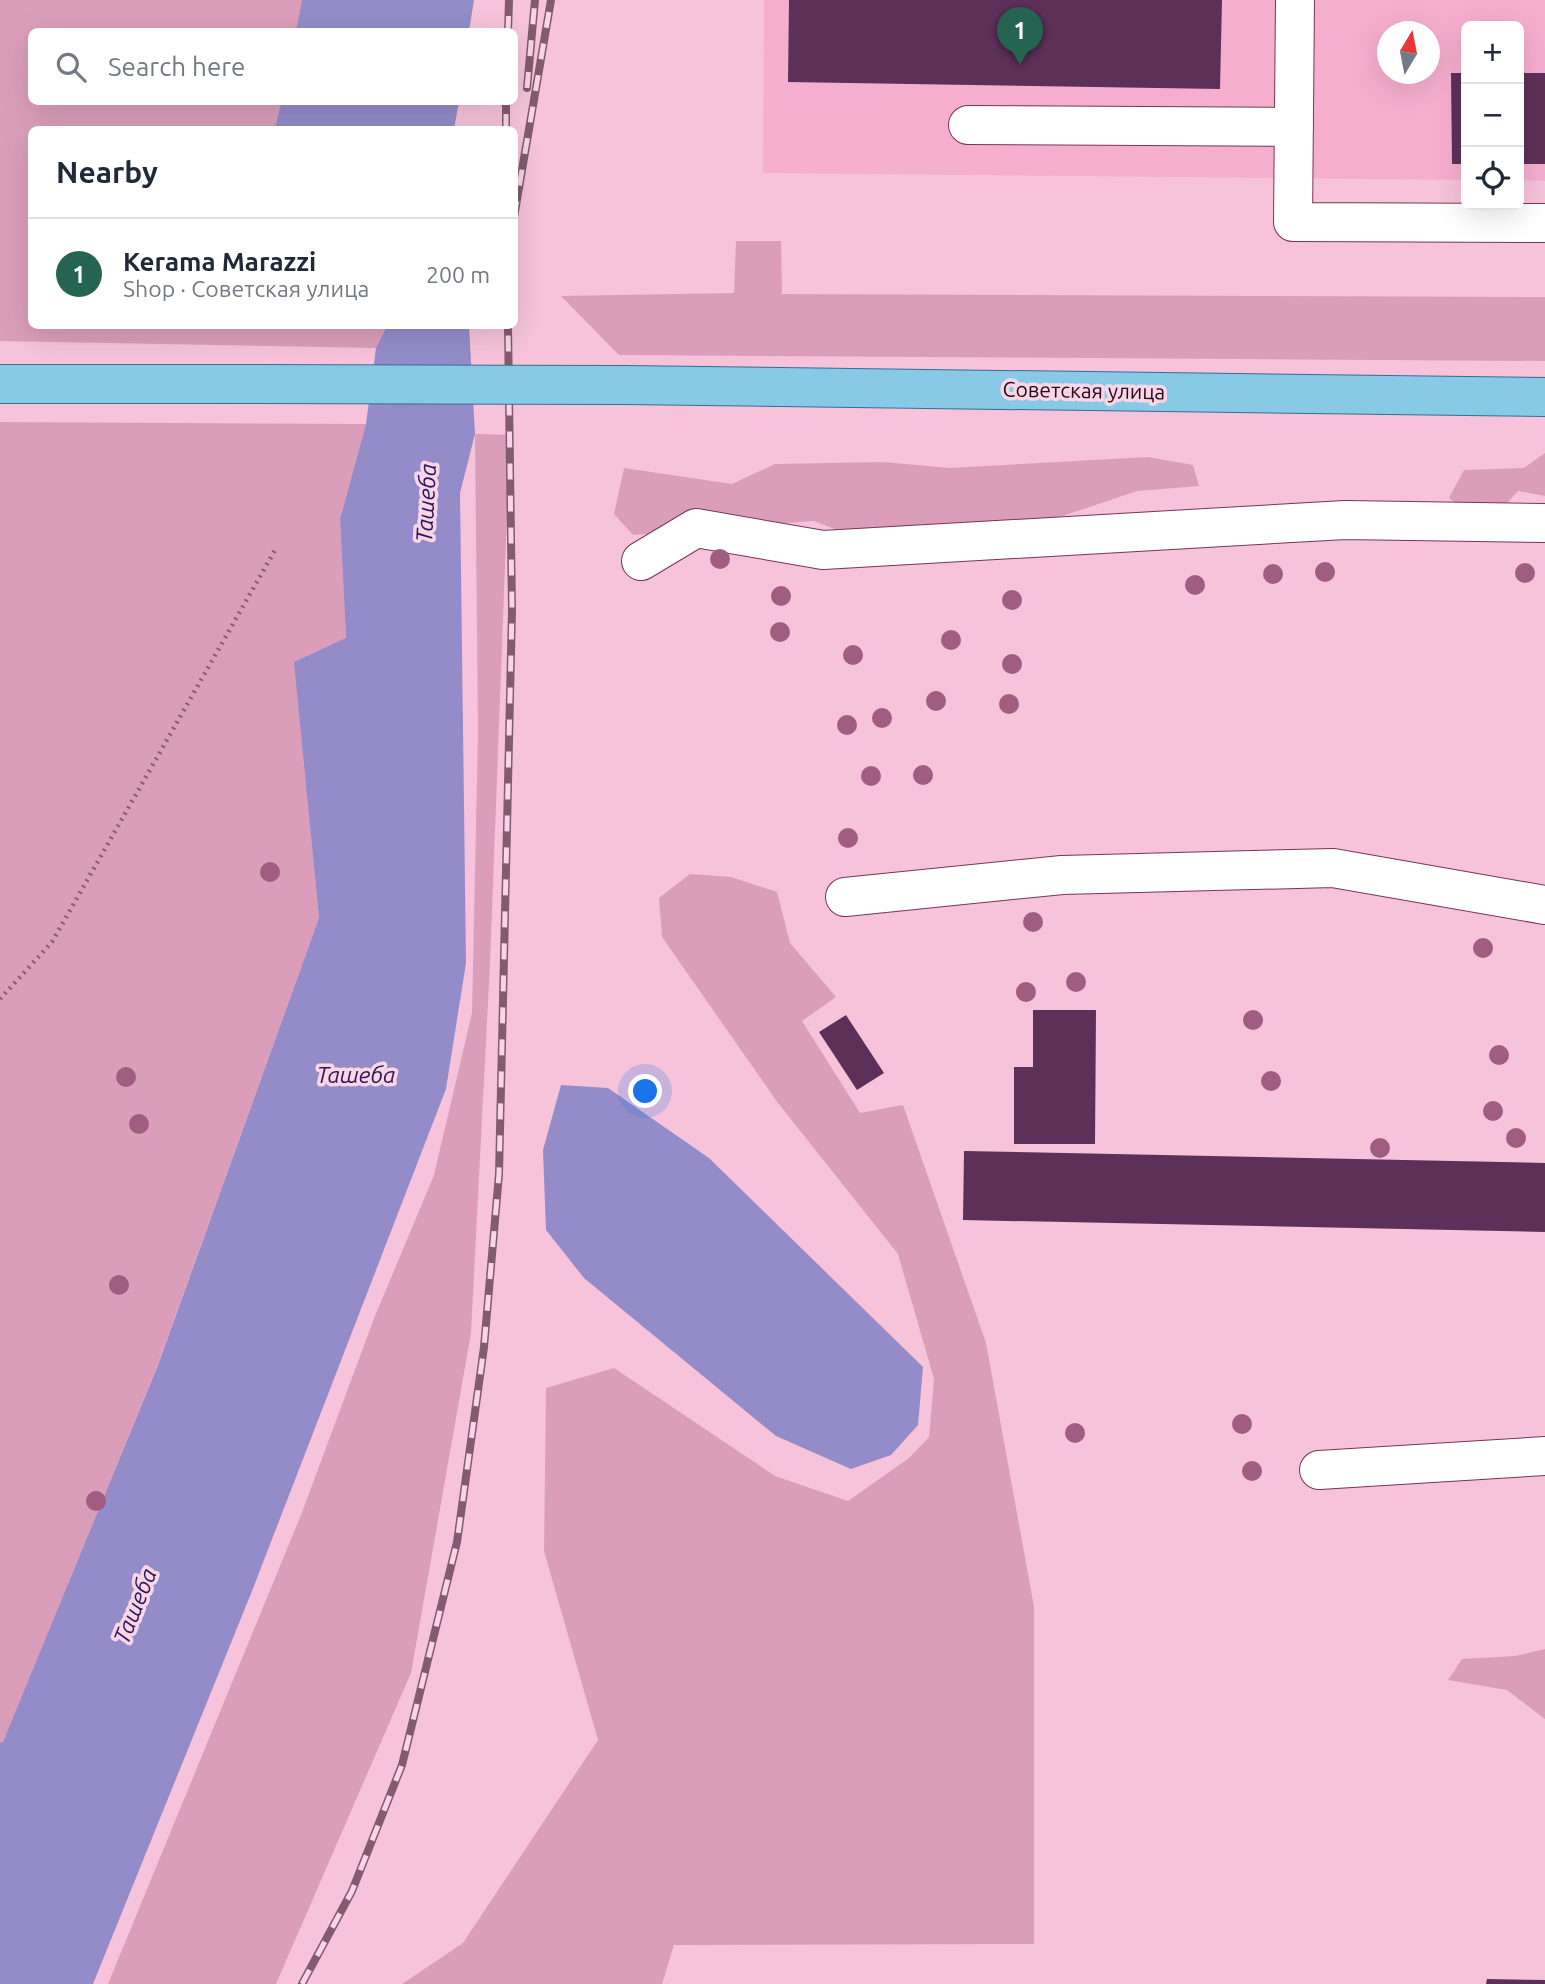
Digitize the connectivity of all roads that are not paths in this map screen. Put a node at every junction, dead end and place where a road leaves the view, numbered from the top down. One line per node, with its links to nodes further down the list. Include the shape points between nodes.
1 (1296, 0): 3 (lane)
2 (968, 125): 3 (lane)
3 (1294, 127): 4 (lane, via 1293,222)
4 (1545, 223)
5 (0, 384): 6 (main road, Советская улица, bridge, via 624,385)
6 (1545, 397)
7 (1545, 523): 8 (lane, via 1345,520 823,550 696,528)
8 (641, 561)
9 (845, 897): 10 (lane, via 1062,875 1333,868)
10 (1545, 905)
11 (1545, 1456): 12 (lane)
12 (1319, 1469)

